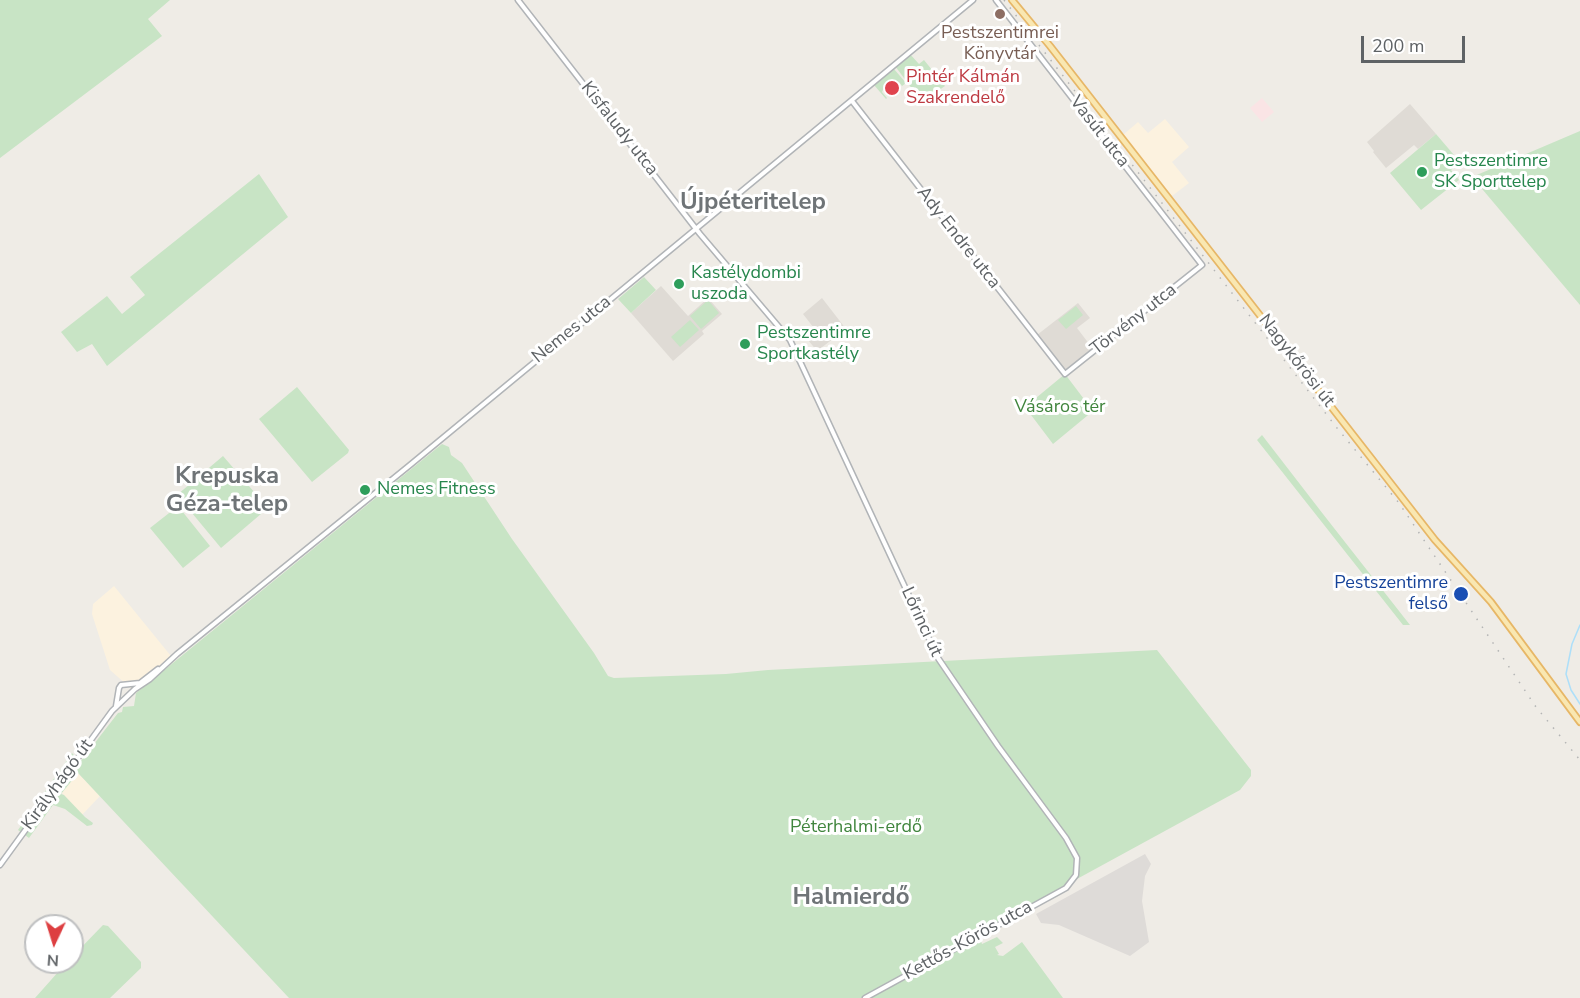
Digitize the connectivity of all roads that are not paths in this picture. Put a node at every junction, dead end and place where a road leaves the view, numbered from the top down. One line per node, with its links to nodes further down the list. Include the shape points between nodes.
1 (518, 0): 6 (street, Kisfaludy utca)
2 (973, 0): 5 (street, Nemes utca)
3 (996, 0): 7 (street, Vasút utca)
4 (1012, 0): 15 (main road, Nagykőrösi út, via 1428,531 1491,602)
5 (852, 101): 6 (street, Nemes utca); 9 (street, Ady Endre utca)
6 (696, 228): 8 (street, Kisfaludy utca); 10 (street, Nemes utca)
7 (1202, 265): 9 (street, Törvény utca)
8 (790, 340): 17 (street, Lőrinci út, via 938,658 1075,853 1077,871)
9 (1065, 374)
10 (171, 660): 11 (street, Nemes utca, via 142,681); 13 (street, Nemes utca)
11 (127, 684): 12 (street, via 120,686); 13 (street, via 131,688)
12 (119, 692): 13 (street); 14 (street, Királyhágó út)
13 (129, 695): 14 (street, Királyhágó út)
14 (116, 706): 16 (street, Királyhágó út)
15 (1580, 722)
16 (0, 865)
17 (1071, 884): 18 (street, Kettős-Körös utca)
18 (865, 998)

